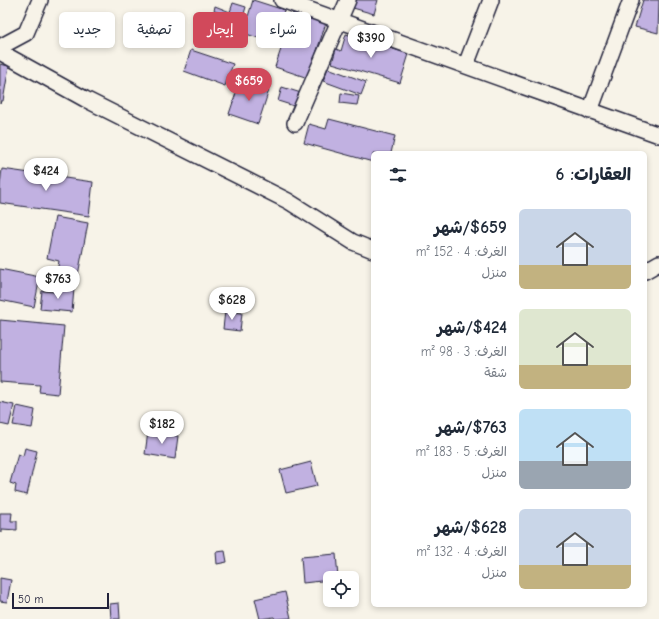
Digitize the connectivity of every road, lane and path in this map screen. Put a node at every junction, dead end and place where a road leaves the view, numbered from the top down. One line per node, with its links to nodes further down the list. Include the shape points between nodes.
1 (40, 0): 7 (street, via 26,33)
2 (282, 0): 6 (street)
3 (348, 0): 6 (street)
4 (491, 0): 9 (street)
5 (631, 0): 10 (street)
6 (340, 21): 9 (street); 11 (street)
7 (0, 47)
8 (0, 52): 13 (street, via 85,99 288,202 353,242)
9 (466, 65): 10 (street)
10 (590, 110): 12 (street)
11 (295, 123)
12 (659, 135)
13 (371, 249)
14 (659, 262): 15 (street)
15 (647, 270)

